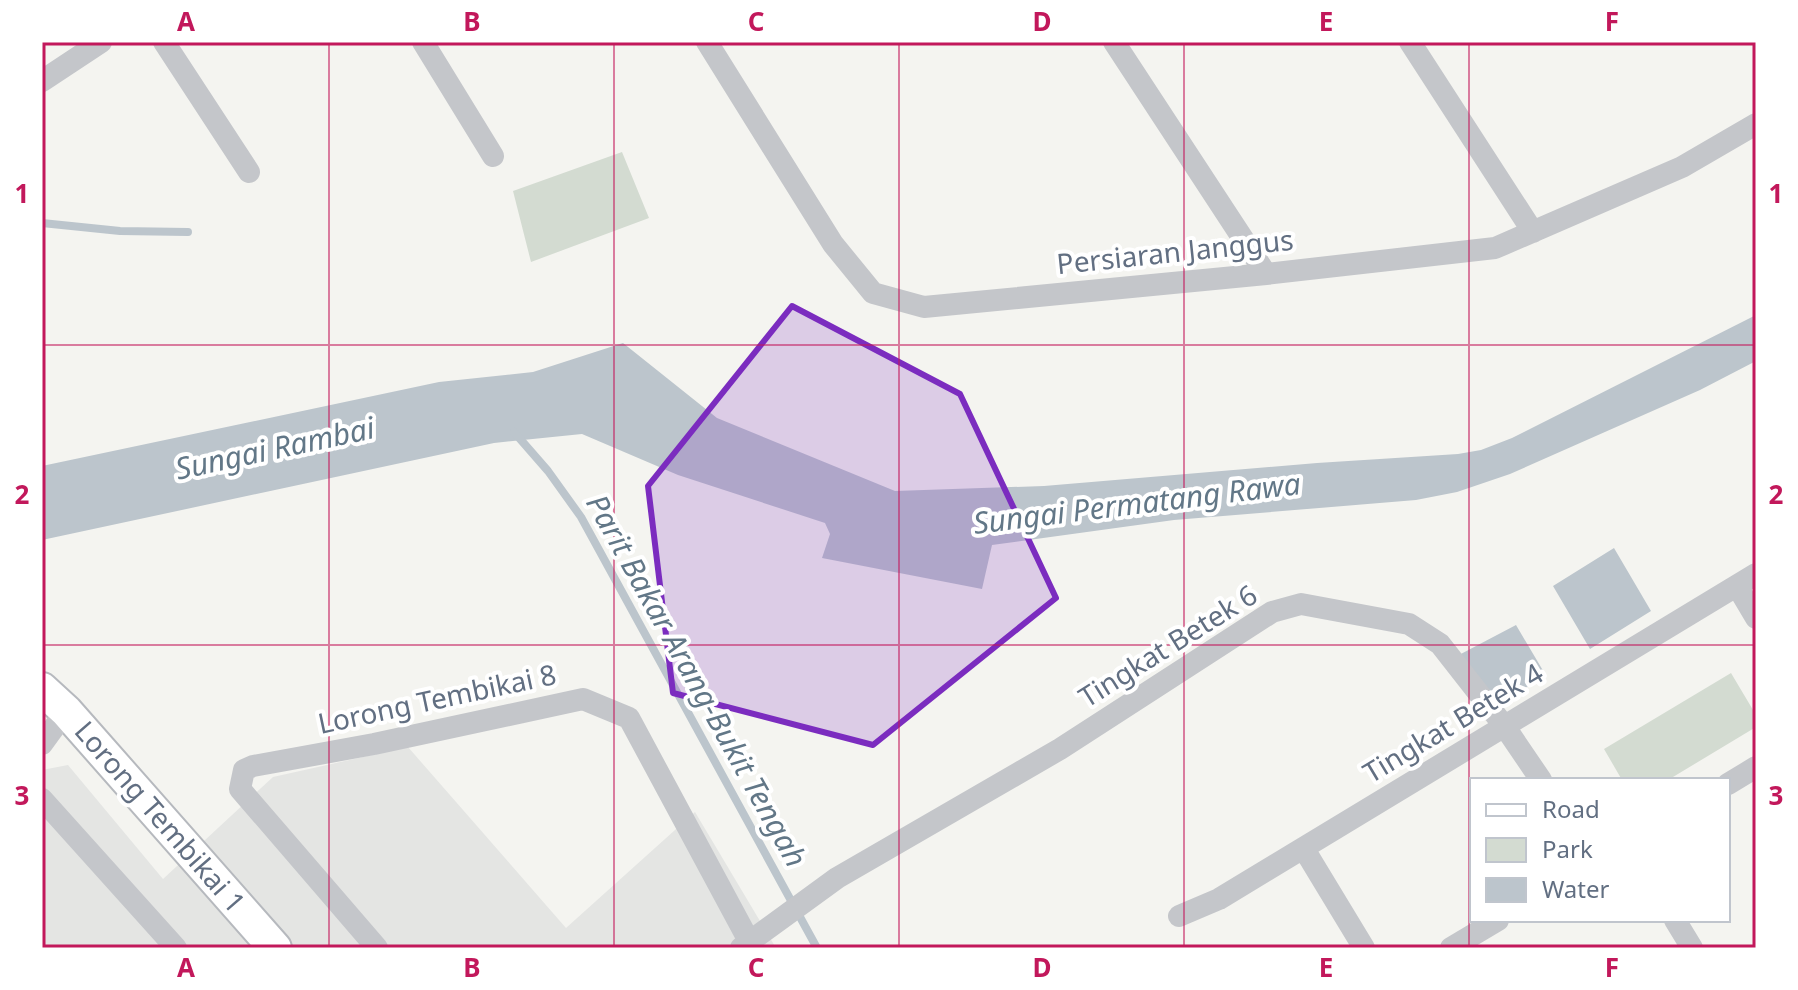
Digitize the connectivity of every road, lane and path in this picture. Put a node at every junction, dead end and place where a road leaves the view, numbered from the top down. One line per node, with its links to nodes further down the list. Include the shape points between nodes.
1 (101, 42): 7 (street)
2 (164, 42): 10 (street)
3 (423, 42): 9 (street)
4 (707, 42): 12 (street, Persiaran Janggus, via 833,244 873,293 924,307)
5 (1114, 42): 12 (street)
6 (1410, 42): 11 (street)
7 (42, 81)
8 (1756, 124): 11 (street, Persiaran Janggus, via 1682,167)
9 (493, 156)
10 (249, 172)
11 (1533, 232): 12 (street, Persiaran Janggus, via 1495,248)
12 (1266, 274)
13 (1746, 580): 14 (street); 17 (street, Tingkat Betek 4)
14 (1756, 618)
15 (42, 689): 16 (street, Lorong Tembikai 1)
16 (66, 711): 18 (street); 29 (street, Lorong Tembikai 1)
17 (1505, 727): 20 (street, Tingkat Betek 6); 23 (street, Tingkat Betek 4); 27 (street, Tingkat Betek 6, via 1440,644 1409,624 1301,604 1272,612 1060,749 837,878)
18 (42, 744)
19 (1756, 767): 21 (street)
20 (1540, 778)
21 (1730, 783)
22 (43, 802): 28 (street)
23 (1304, 849): 24 (street, Tingkat Betek 4); 31 (street)
24 (1179, 916)
25 (1495, 922): 32 (street)
26 (1676, 922): 33 (street)
27 (745, 945): 30 (street, Lorong Tembikai 8, via 629,718 583,699 244,770 240,789)
28 (176, 948)
29 (275, 948)
30 (377, 948)
31 (1364, 948)
32 (1451, 948)
33 (1692, 948)

